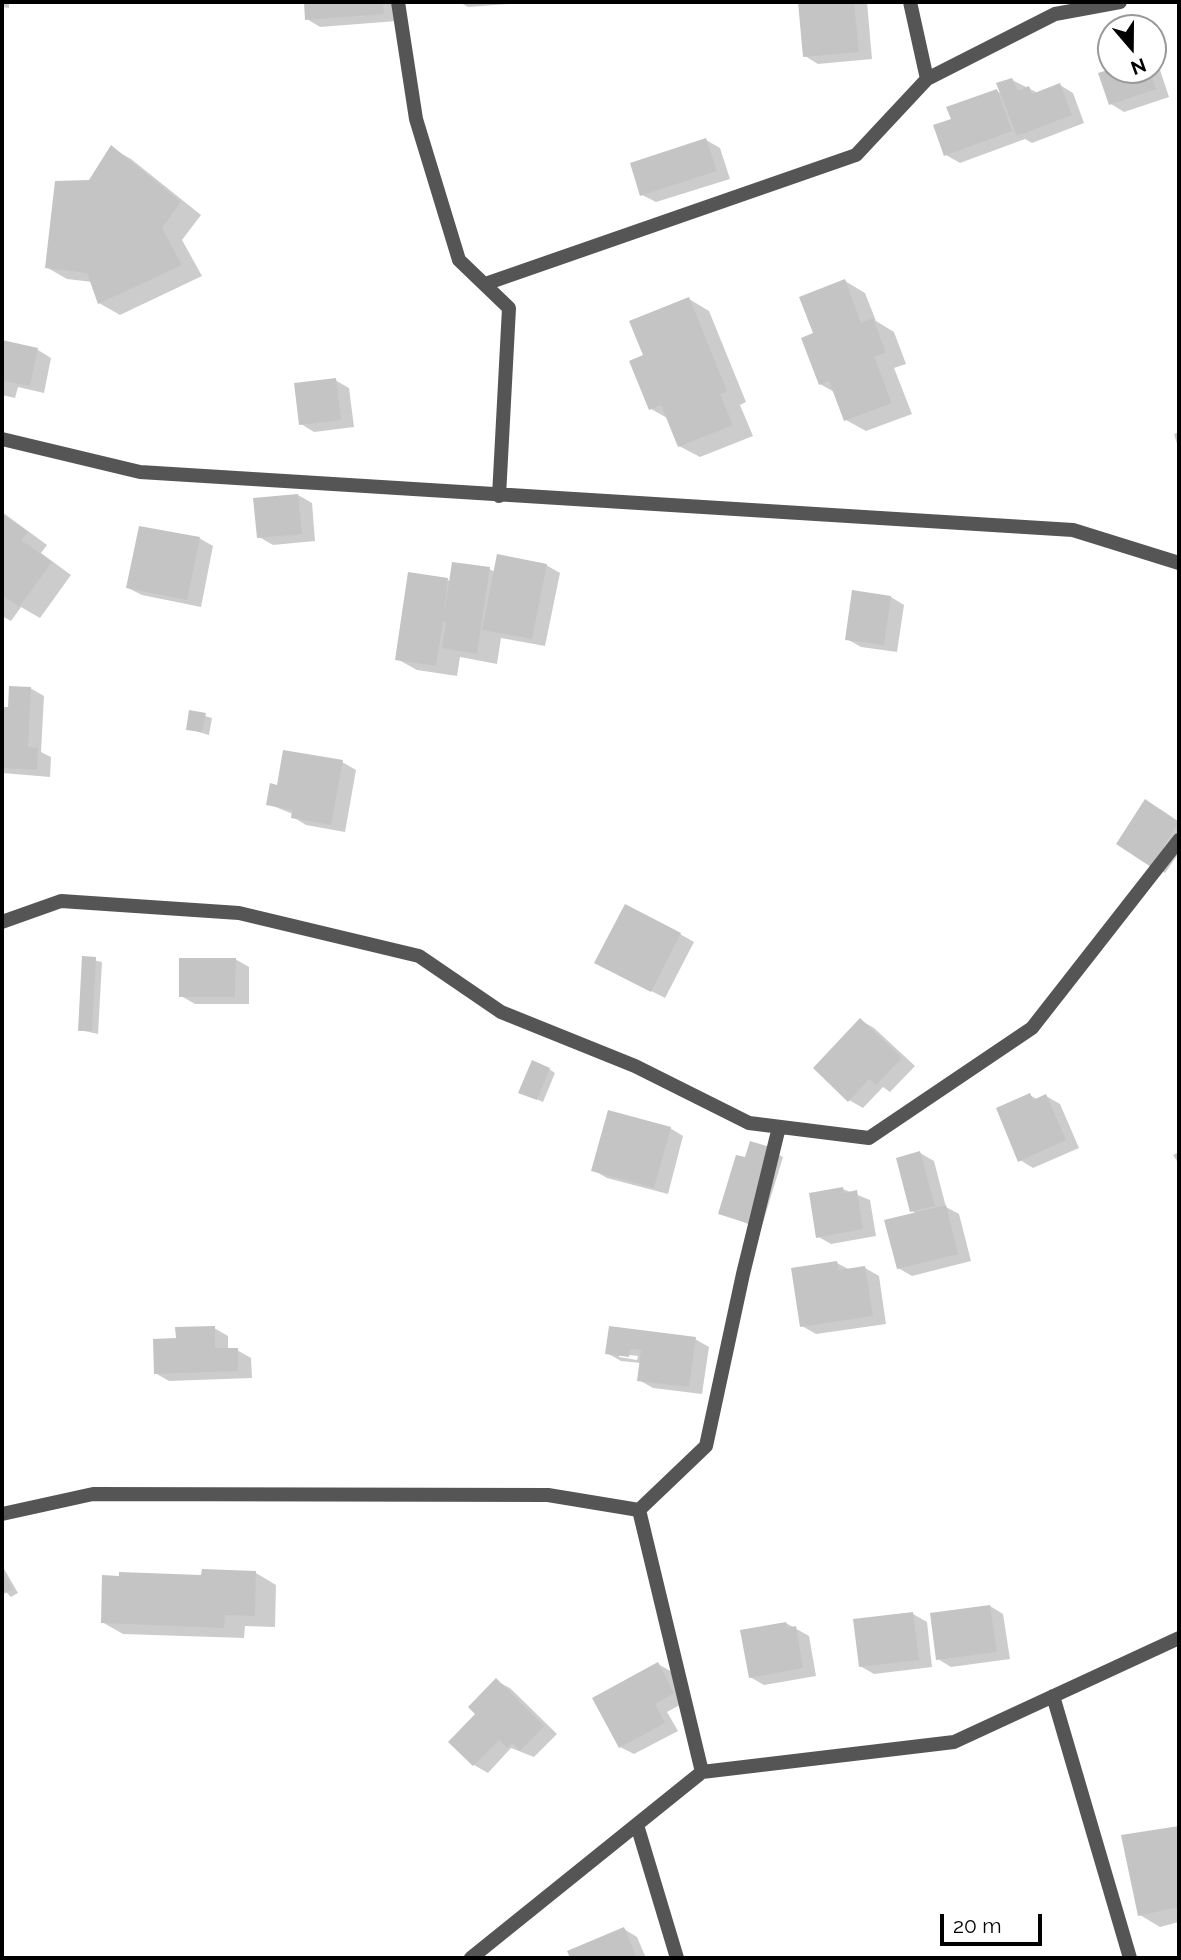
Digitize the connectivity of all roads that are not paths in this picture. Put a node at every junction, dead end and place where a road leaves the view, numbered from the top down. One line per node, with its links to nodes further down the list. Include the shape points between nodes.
1 (398, 2): 5 (street, via 416,119 460,260)
2 (910, 2): 4 (street)
3 (1120, 2): 4 (street, via 1055,14)
4 (927, 79): 5 (street, via 856,155)
5 (485, 285): 7 (street, via 509,308)
6 (2, 439): 7 (street, via 140,472)
7 (499, 496): 8 (street, via 1073,530)
8 (1179, 563)
9 (1179, 840): 11 (street, via 1032,1028 869,1138)
10 (2, 922): 11 (street, via 61,901 239,914 419,956 501,1012 635,1066 750,1123)
11 (779, 1127): 12 (street, via 706,1446)
12 (639, 1510): 13 (street, via 548,1495 93,1494); 16 (street)
13 (2, 1514)
14 (1179, 1638): 15 (street)
15 (1052, 1696): 16 (street, via 954,1742); 20 (street)
16 (702, 1772): 17 (street)
17 (637, 1825): 18 (street); 19 (street)
18 (471, 1958)
19 (677, 1958)
20 (1130, 1958)

